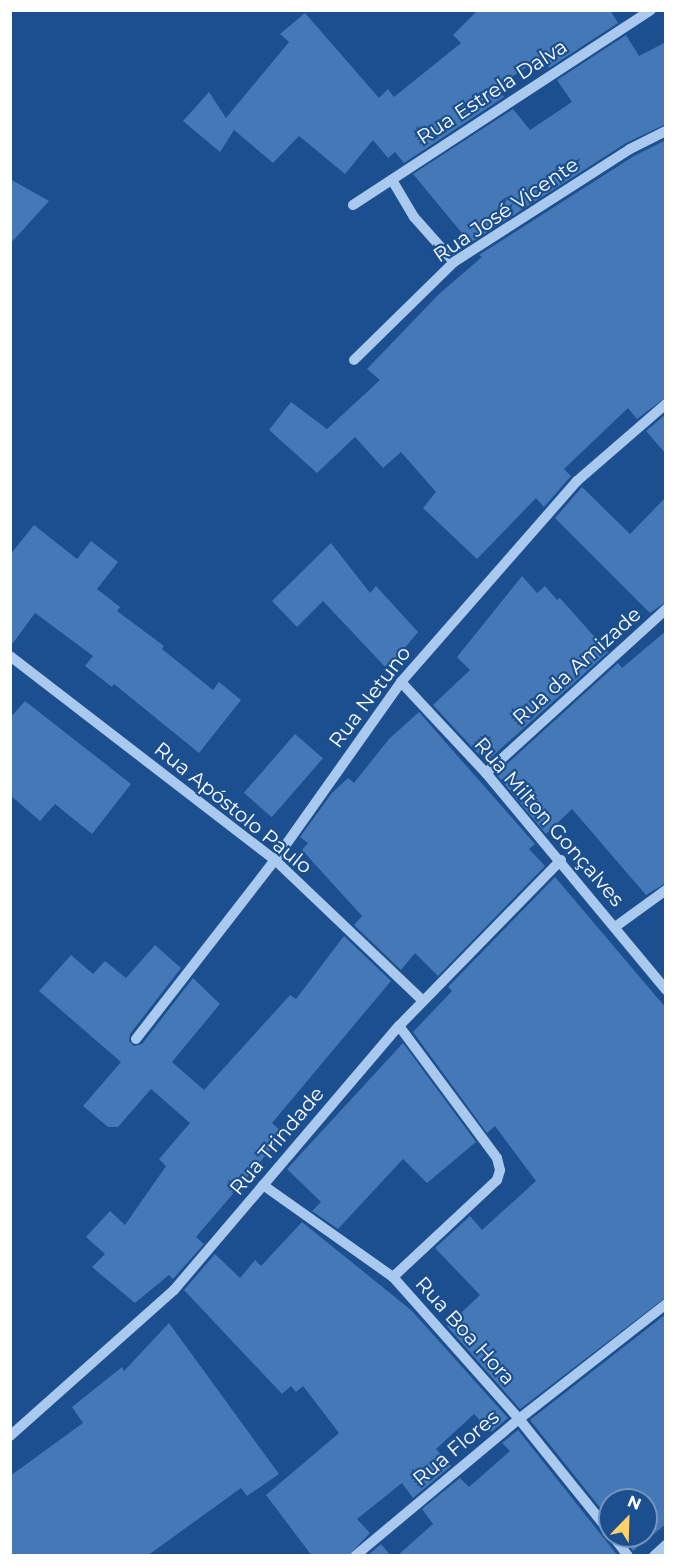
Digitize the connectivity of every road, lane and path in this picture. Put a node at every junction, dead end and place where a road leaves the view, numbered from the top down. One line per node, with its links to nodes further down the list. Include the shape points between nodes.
1 (651, 10): 3 (street, Rua Estrela Dalva)
2 (666, 131): 5 (street, Rua José Vicente, via 630,149)
3 (392, 180): 4 (street, Rua Estrela Dalva); 5 (street, via 414,217)
4 (353, 205)
5 (454, 262): 6 (street, Rua José Vicente)
6 (354, 360)
7 (666, 404): 10 (street, Rua Netuno, via 577,481)
8 (666, 609): 11 (street, Rua da Amizade)
9 (10, 656): 12 (street, Rua Apóstolo Paulo)
10 (401, 682): 11 (street, Rua Milton Gonçalves); 12 (street, Rua Netuno)
11 (486, 773): 13 (street, Rua Milton Gonçalves)
12 (275, 860): 17 (street, Rua Apóstolo Paulo); 19 (street, Rua Netuno)
13 (561, 860): 15 (street, Rua Milton Gonçalves); 17 (street, Rua Trindade)
14 (666, 890): 15 (street)
15 (615, 927): 16 (street, Rua Milton Gonçalves)
16 (666, 990)
17 (423, 1001): 18 (street, Rua Trindade)
18 (399, 1026): 20 (street, Rua Trindade); 21 (street, via 497,1158 500,1170 497,1180)
19 (135, 1039)
20 (263, 1185): 21 (street, Rua Boa Hora); 24 (street, Rua Trindade, via 174,1290)
21 (393, 1277): 23 (street, Rua Boa Hora)
22 (666, 1304): 23 (street, Rua Flores)
23 (519, 1419): 25 (street, Rua Boa Hora); 27 (street, Rua Flores)
24 (10, 1436)
25 (598, 1517)
26 (666, 1545): 28 (street)
27 (356, 1556)
28 (654, 1556)

